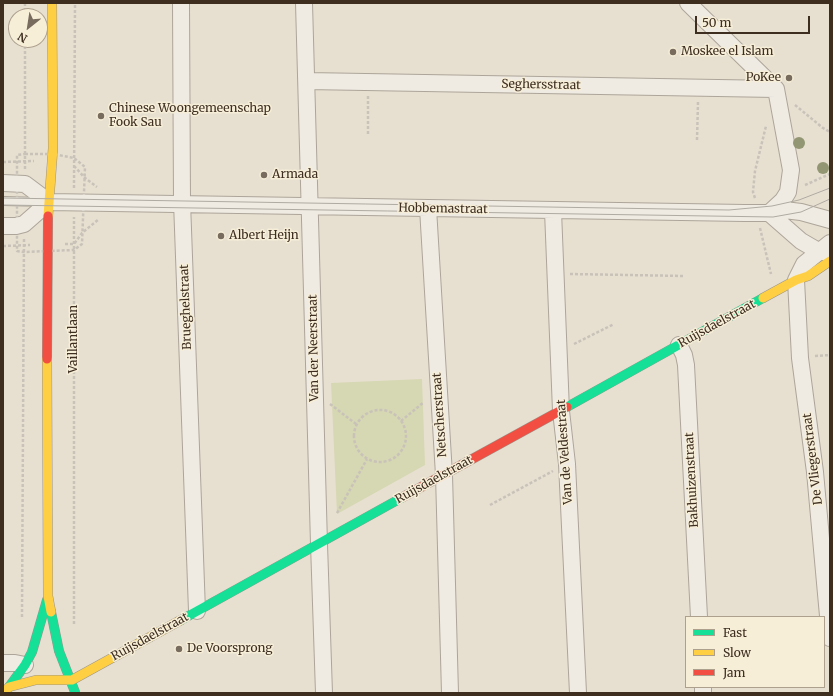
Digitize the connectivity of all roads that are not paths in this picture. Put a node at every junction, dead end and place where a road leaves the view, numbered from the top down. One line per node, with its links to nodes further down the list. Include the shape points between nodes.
1 (52, 3): 9 (main road, via 53,148)
2 (181, 3): 10 (street, Brueghelstraat)
3 (304, 3): 5 (street, Van der Neerstraat)
4 (688, 3): 6 (street)
5 (307, 81): 6 (street, Seghersstraat); 11 (street, Van der Neerstraat)
6 (776, 90): 14 (street, via 791,170 788,192 783,200)
7 (3, 183): 9 (street, via 24,184)
8 (3, 201): 9 (lane)
9 (49, 202): 10 (street, Hobbemastraat); 16 (street, via 24,224); 23 (main road)
10 (182, 205): 11 (street, Hobbemastraat); 24 (street, Brueghelstraat)
11 (309, 206): 12 (street, Hobbemastraat); 22 (street, Van der Neerstraat)
12 (428, 208): 13 (street, Hobbemastraat); 21 (street, Netscherstraat)
13 (553, 211): 14 (street, Hobbemastraat); 20 (street, Van de Veldestraat)
14 (763, 213): 15 (street, Hobbemastraat, via 784,210); 17 (street, via 801,241)
15 (830, 220)
16 (3, 226)
17 (827, 252): 18 (street, via 804,264)
18 (796, 280): 19 (main road, Ruijsdaelstraat); 26 (street, De Vliegerstraat, via 800,358 815,472)
19 (679, 345): 20 (main road, Ruijsdaelstraat); 25 (street, Bakhuizenstraat, via 686,365)
20 (562, 411): 21 (main road, Ruijsdaelstraat); 34 (street, Van de Veldestraat)
21 (444, 475): 22 (main road, Ruijsdaelstraat); 33 (street, Netscherstraat)
22 (319, 544): 24 (main road, Ruijsdaelstraat); 32 (street, Van der Neerstraat)
23 (48, 596): 28 (main road, via 32,652); 29 (main road, via 59,651)
24 (197, 611): 29 (main road, Ruijsdaelstraat)
25 (699, 616)
26 (830, 638)
27 (3, 663): 28 (street)
28 (25, 665): 30 (main road)
29 (72, 680): 30 (main road, via 36,680); 31 (main road)
30 (6, 690)
31 (76, 693)
32 (324, 693)
33 (450, 693)
34 (578, 693)

